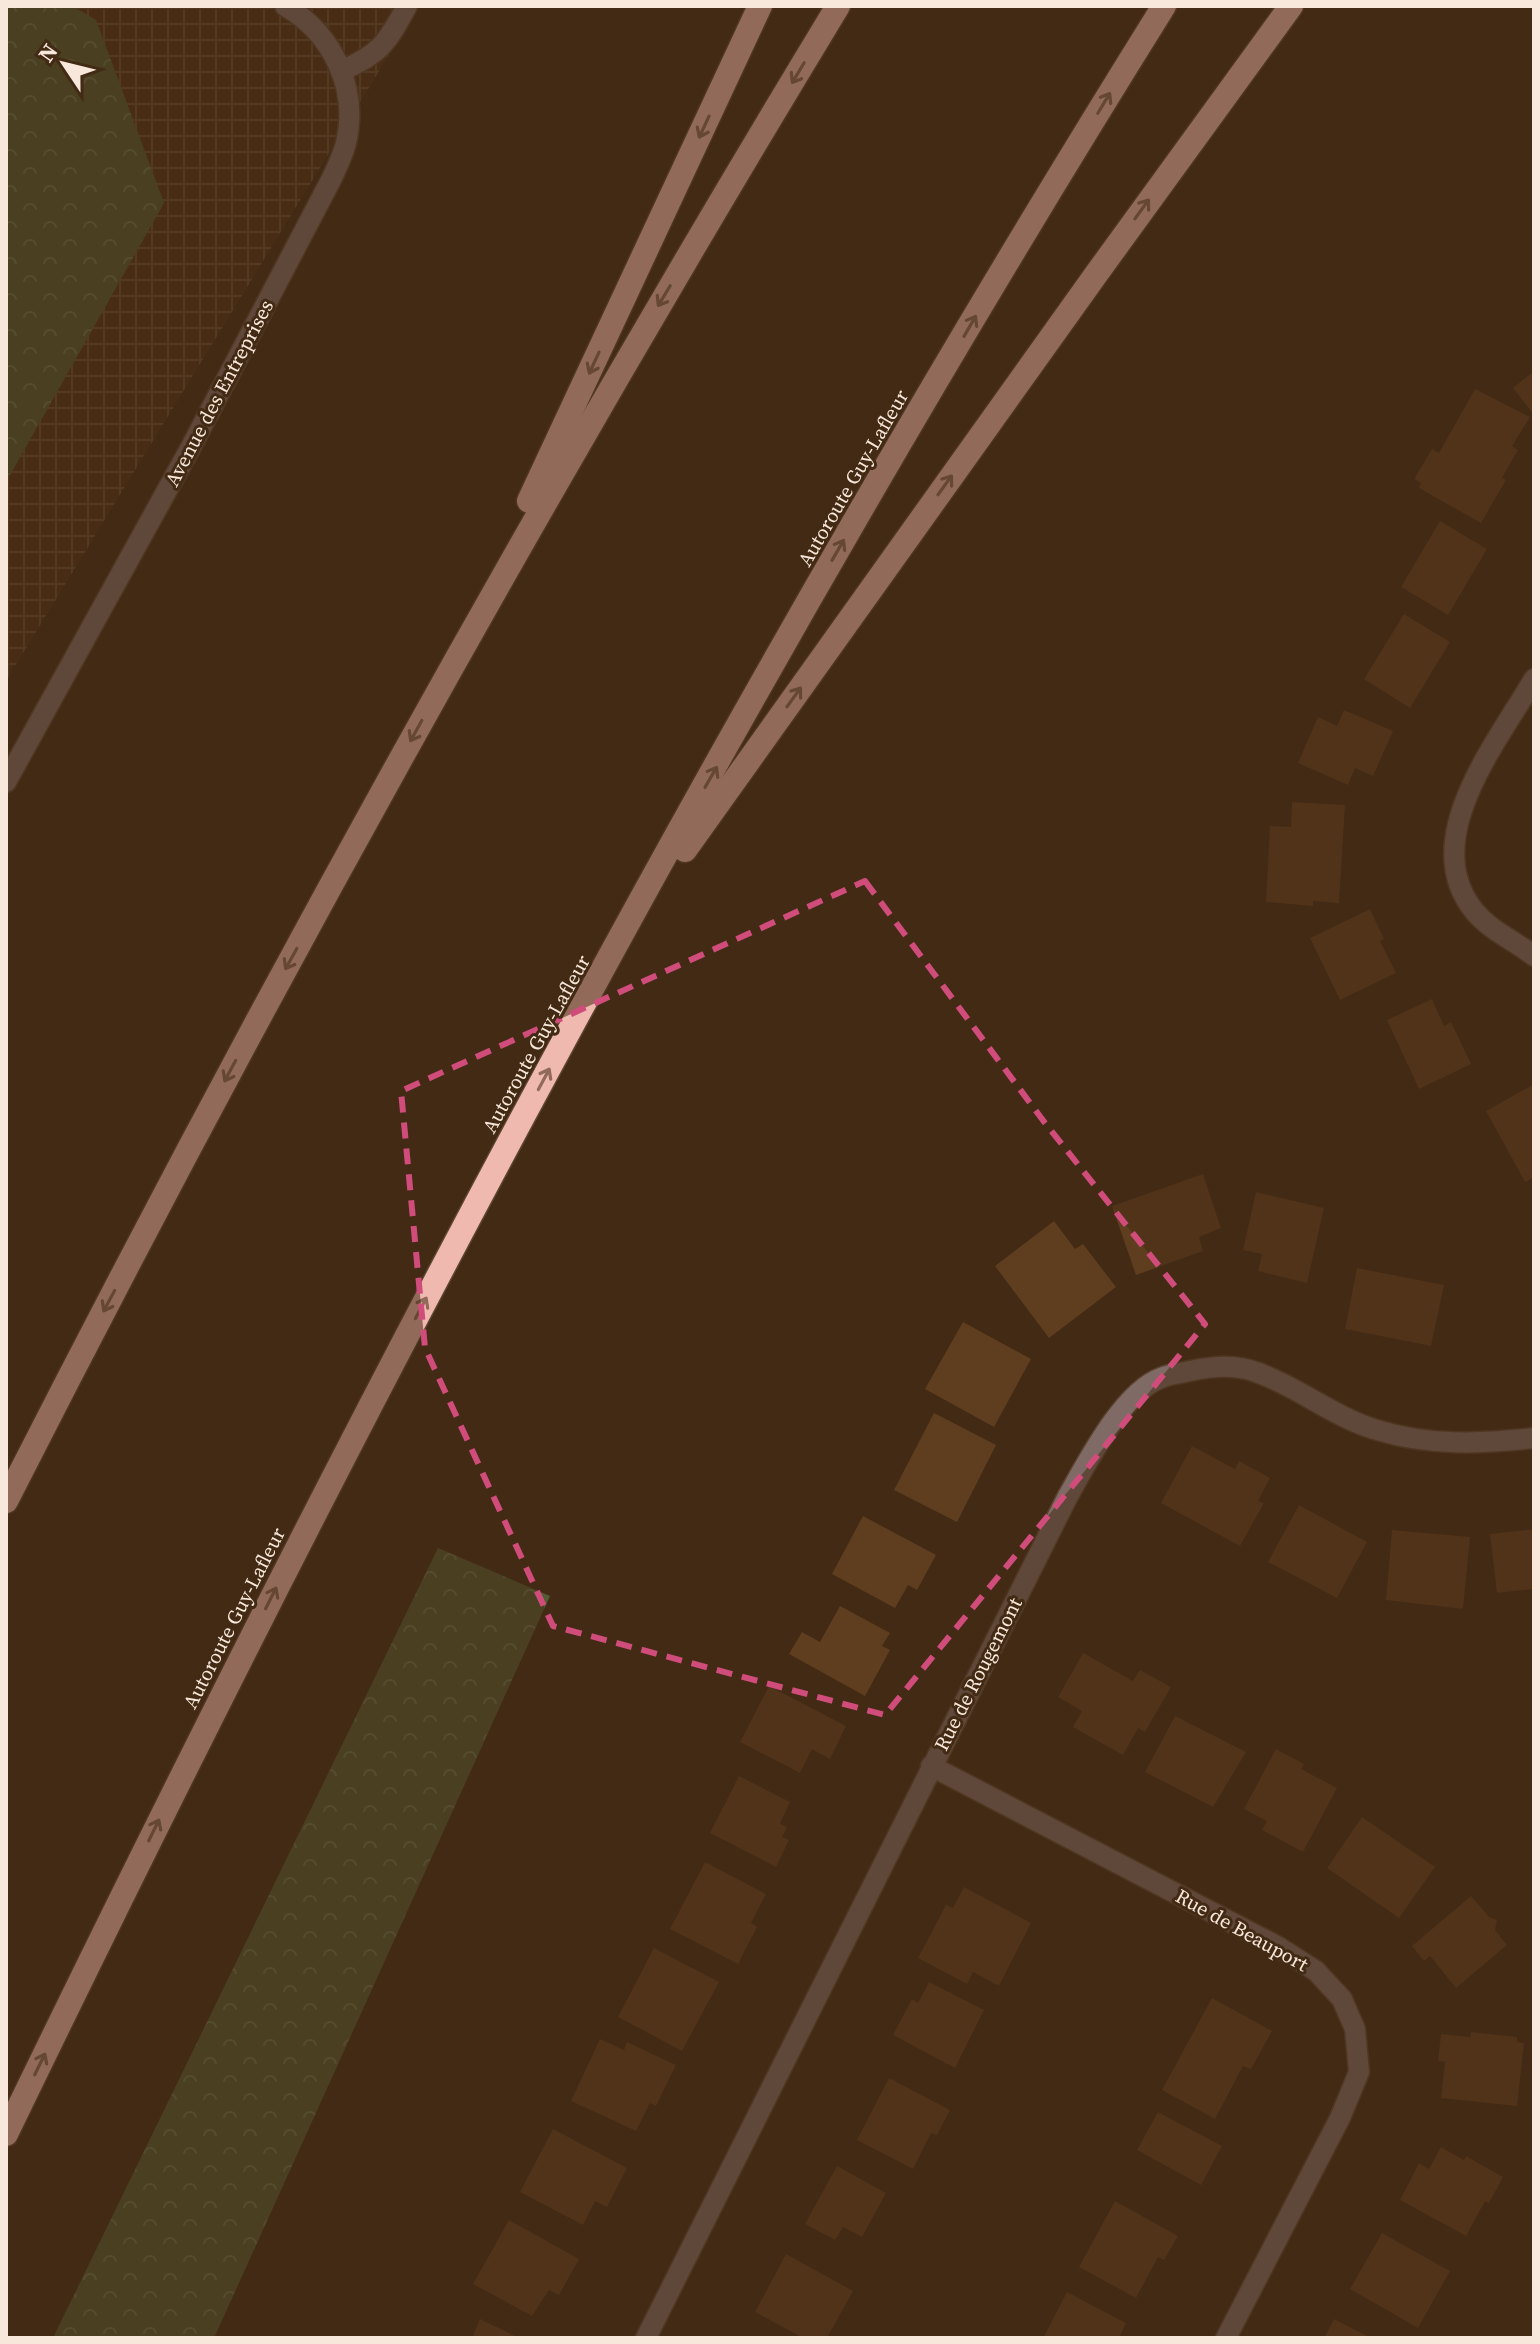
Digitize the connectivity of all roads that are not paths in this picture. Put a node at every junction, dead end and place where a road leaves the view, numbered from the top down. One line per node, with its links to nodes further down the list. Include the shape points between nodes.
1 (285, 6): 7 (street, Avenue des Entreprises, via 313,26)
2 (407, 6): 7 (street, via 383,46)
3 (760, 6): 8 (highway, one-way to 8)
4 (838, 6): 8 (highway, one-way to 8)
5 (1164, 6): 11 (highway, Autoroute Guy-Lafleur, one-way to 5, via 869,497)
6 (1291, 6): 11 (highway, one-way to 6)
7 (341, 71): 10 (street, Avenue des Entreprises, via 348,126 332,178)
8 (453, 663): 14 (highway, one-way to 14, via 203,1123)
9 (1534, 679): 12 (street, via 1469,793 1453,841 1454,868 1475,912)
10 (6, 782)
11 (618, 943): 16 (highway, Autoroute Guy-Lafleur, one-way to 11, via 326,1490)
12 (1534, 956)
13 (1534, 1438): 15 (street, Rue de Rougemont, via 1431,1442 1376,1430 1256,1372 1231,1366 1158,1378 1102,1436)
14 (6, 1501)
15 (931, 1766): 17 (street, Rue de Rougemont); 18 (street, Rue de Beauport, via 1277,1946 1316,1971 1342,1999 1355,2029 1359,2072)
16 (6, 2134)
17 (646, 2338)
18 (1226, 2338)

